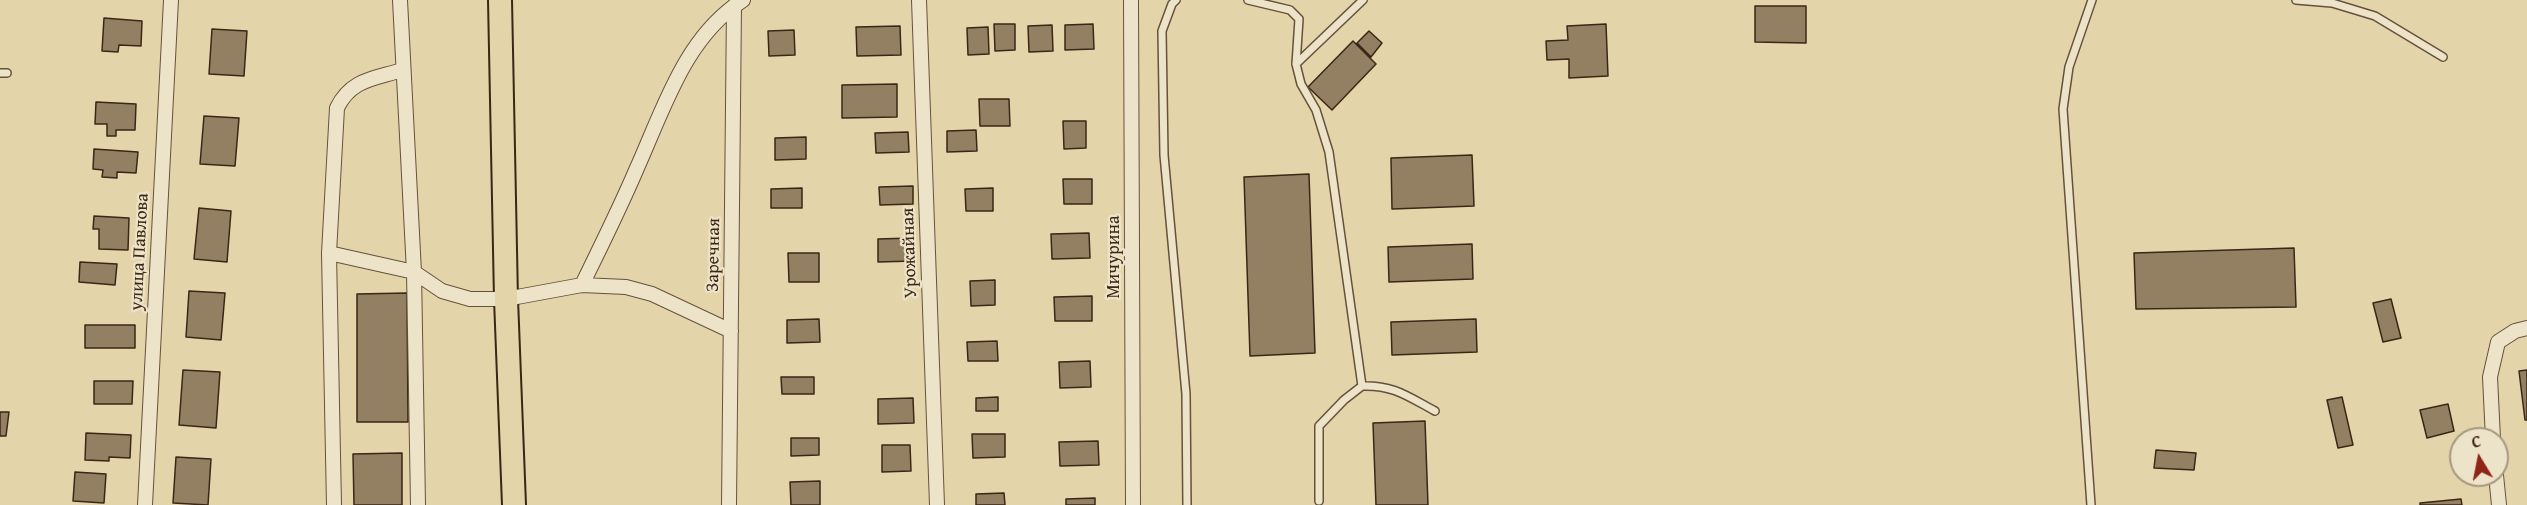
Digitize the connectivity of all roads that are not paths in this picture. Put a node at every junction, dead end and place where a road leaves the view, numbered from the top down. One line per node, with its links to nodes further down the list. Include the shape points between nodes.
1 (171, 0): 28 (street, улица Павлова)
2 (400, 0): 16 (street)
3 (500, 0): 20 (highway)
4 (919, 0): 33 (street, Урожайная)
5 (1176, 0): 35 (lane, via 1161,32 1164,144 1186,394)
6 (1248, 0): 13 (lane)
7 (1290, 0): 13 (lane)
8 (1363, 0): 15 (lane)
9 (2092, 0): 36 (lane, via 2069,68 2063,109)
10 (2296, 0): 14 (lane, via 2332,3 2375,16)
11 (739, 3): 19 (street, via 703,36 681,70); 22 (street, Заречная)
12 (1132, 5): 34 (street, Мичурина)
13 (1290, 10): 15 (lane, via 1299,19)
14 (2443, 57)
15 (1296, 64): 23 (lane, via 1300,84 1316,110 1329,152)
16 (402, 70): 17 (street, via 360,83 345,93 337,108); 18 (street)
17 (329, 254): 18 (street); 29 (street)
18 (414, 272): 20 (street, via 442,291 470,299); 30 (street)
19 (582, 285): 20 (street); 22 (street, via 626,287 652,294)
20 (506, 299): 31 (highway)
21 (2527, 328): 25 (street, via 2498,342 2490,377)
22 (731, 331): 32 (street, Заречная)
23 (1362, 386): 24 (lane, via 1396,390); 27 (lane, via 1319,426)
24 (1434, 411)
25 (2492, 427)
26 (2497, 487): 37 (street)
27 (1319, 501)
28 (145, 505)
29 (334, 505)
30 (418, 505)
31 (514, 505)
32 (729, 505)
33 (937, 505)
34 (1133, 505)
35 (1187, 505)
36 (2091, 505)
37 (2499, 505)

